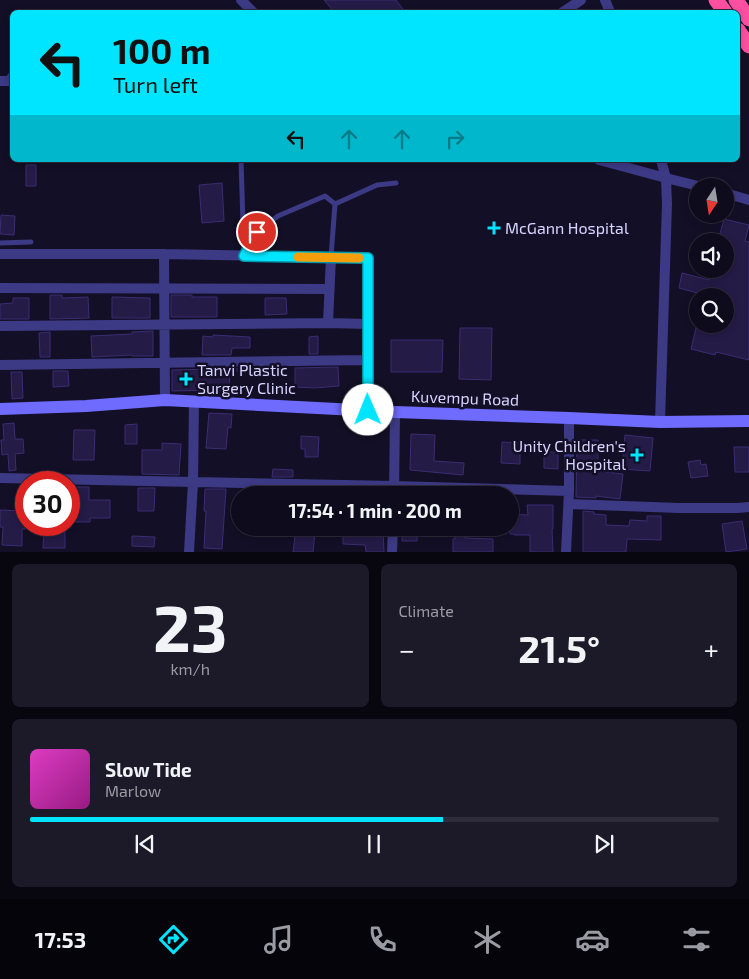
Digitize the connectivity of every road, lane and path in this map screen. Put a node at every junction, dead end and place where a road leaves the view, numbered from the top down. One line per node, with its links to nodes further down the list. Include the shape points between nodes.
1 (242, 0): 4 (street)
2 (581, 0): 5 (street)
3 (736, 0): 6 (highway)
4 (252, 10)
5 (566, 10)
6 (749, 19)
7 (740, 33): 8 (highway)
8 (749, 46)
9 (241, 162): 22 (lane)
10 (606, 162): 12 (street)
11 (662, 162): 12 (street)
12 (666, 178): 14 (street); 41 (street)
13 (396, 183): 17 (lane, via 377,185)
14 (689, 184)
15 (734, 196): 16 (street)
16 (749, 200)
17 (335, 204): 22 (lane, via 325,196 278,216 257,232); 23 (lane)
18 (31, 242): 19 (lane)
19 (0, 243)
20 (0, 254): 21 (street)
21 (164, 254): 22 (street); 25 (street)
22 (244, 256): 23 (street)
23 (331, 257): 26 (street); 29 (street, via 368,258)
24 (0, 288): 25 (street)
25 (164, 288): 26 (street); 28 (street)
26 (329, 289): 27 (street)
27 (328, 323): 28 (street); 29 (street)
28 (165, 324): 30 (street); 32 (street)
29 (369, 324): 31 (street)
30 (0, 326)
31 (367, 360): 32 (street); 37 (street)
32 (164, 362): 33 (street); 34 (street)
33 (0, 365)
34 (165, 400): 35 (main road, Kuvempu Road); 36 (main road, Kuvempu Road)
35 (194, 401): 37 (main road, Kuvempu Road); 43 (street)
36 (0, 409)
37 (368, 410): 38 (main road, Kuvempu Road)
38 (395, 412): 39 (main road, Kuvempu Road); 45 (street)
39 (569, 418): 41 (main road, Kuvempu Road); 47 (street)
40 (749, 421): 41 (main road, Kuvempu Road)
41 (660, 422)
42 (0, 478): 43 (street)
43 (193, 482): 44 (street); 51 (street)
44 (294, 486)
45 (394, 486)
46 (519, 491): 47 (street)
47 (569, 491): 48 (street)
48 (569, 504): 49 (street); 53 (street)
49 (749, 507)
50 (393, 536): 52 (street)
51 (189, 552)
52 (392, 552)
53 (566, 552)

